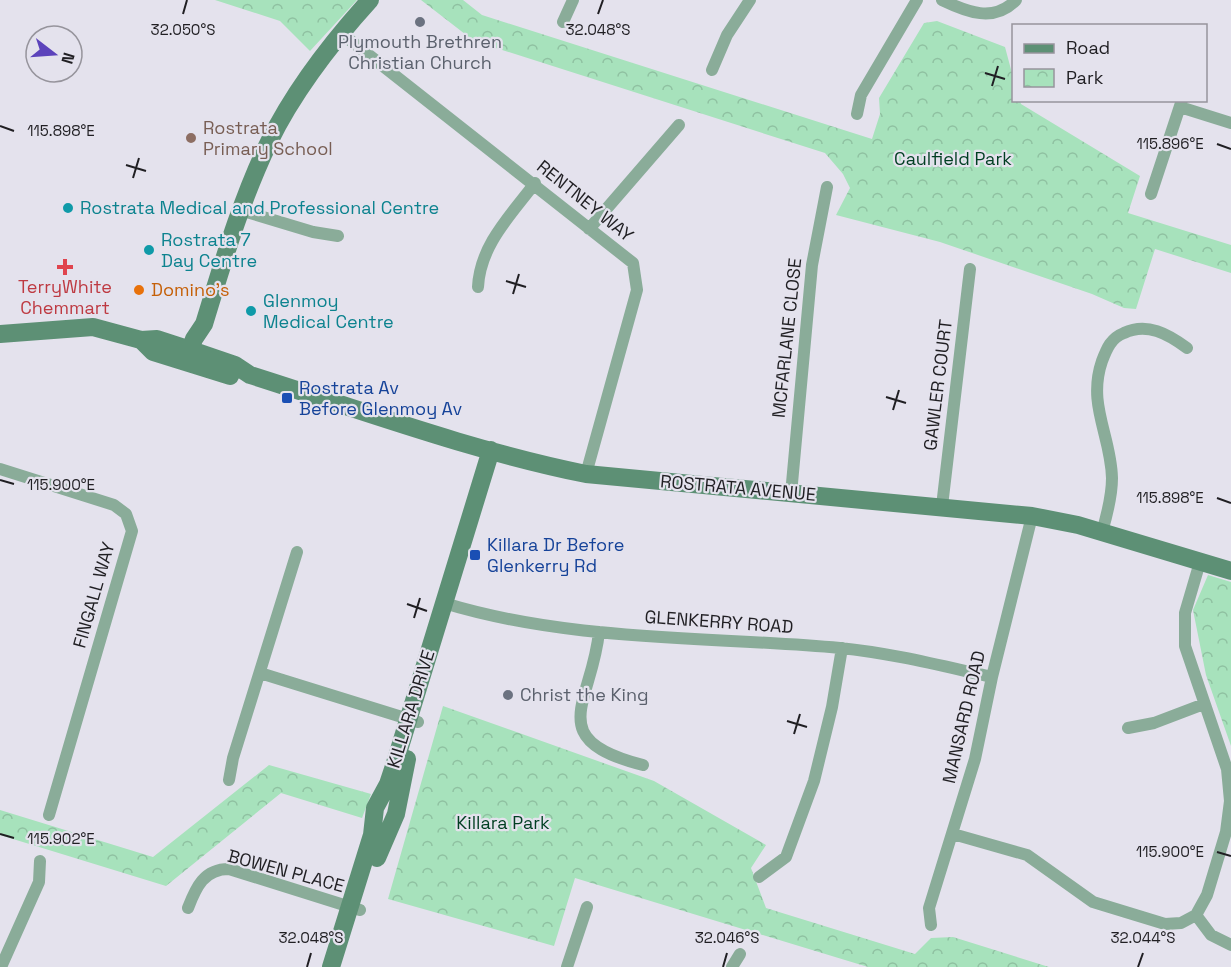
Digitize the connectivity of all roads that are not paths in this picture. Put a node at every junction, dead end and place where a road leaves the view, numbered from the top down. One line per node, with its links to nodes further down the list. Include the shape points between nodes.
1 (370, 0): 8 (street)
2 (573, 0): 7 (street)
3 (750, 0): 9 (street, via 727,35)
4 (917, 0): 11 (street, via 861,95)
5 (942, 0): 6 (street, via 975,13 989,14)
6 (1016, 0)
7 (563, 22)
8 (341, 33): 14 (street, RENTNEY WAY); 17 (street, via 280,121)
9 (712, 69)
10 (1181, 104): 12 (street); 16 (street)
11 (857, 114)
12 (1231, 123)
13 (679, 125): 18 (street)
14 (535, 183): 18 (street, RENTNEY WAY); 21 (street, via 486,251)
15 (827, 187): 28 (street, MCFARLANE CLOSE, via 812,265)
16 (1151, 194)
17 (240, 210): 19 (street); 24 (street)
18 (589, 229): 27 (street, RENTNEY WAY, via 633,263 637,290)
19 (338, 236)
20 (970, 269): 29 (street, GAWLER COURT)
21 (478, 287)
22 (0, 334): 24 (street, ROSTRATA AVENUE, via 89,327 141,340 157,339)
23 (1187, 348): 31 (street, via 1159,331 1144,328 1121,333 1105,352 1095,388 1112,477)
24 (193, 357): 25 (street, ROSTRATA AVENUE, via 235,365 250,375)
25 (497, 452): 27 (street, ROSTRATA AVENUE); 35 (street, KILLARA DRIVE)
26 (0, 469): 45 (street, FINGALL WAY, via 114,505 126,514 132,531)
27 (586, 474): 28 (street, ROSTRATA AVENUE)
28 (791, 494): 29 (street, ROSTRATA AVENUE)
29 (942, 506): 30 (street, ROSTRATA AVENUE)
30 (1032, 516): 31 (street, ROSTRATA AVENUE); 39 (street, MANSARD ROAD)
31 (1102, 532): 33 (street, ROSTRATA AVENUE)
32 (297, 552): 38 (street)
33 (1200, 562): 34 (street, ROSTRATA AVENUE); 40 (street, via 1185,613 1185,646)
34 (1231, 571)
35 (449, 605): 36 (street, GLENKERRY ROAD, via 518,623); 41 (street, KILLARA DRIVE)
36 (599, 632): 37 (street, GLENKERRY ROAD); 43 (street, via 580,704 580,723 587,739 600,750)
37 (842, 648): 39 (street, GLENKERRY ROAD); 48 (street, via 810,792 786,857)
38 (260, 672): 41 (street); 44 (street)
39 (992, 677): 46 (street, MANSARD ROAD, via 975,759)
40 (1204, 704): 42 (street, via 1154,723); 52 (street, via 1227,769 1230,801 1223,842 1207,895)
41 (413, 720): 51 (street, KILLARA DRIVE, via 375,807)
42 (1128, 728)
43 (643, 765)
44 (229, 780)
45 (49, 815)
46 (953, 834): 52 (street, via 1027,855 1094,902 1165,924 1181,923); 53 (street, MANSARD ROAD, via 929,908)
47 (40, 861): 56 (street, via 39,882)
48 (759, 878)
49 (587, 907): 59 (street)
50 (188, 908): 51 (street, BOWEN PLACE, via 206,874 229,869)
51 (355, 909): 57 (street, KILLARA DRIVE); 58 (street, KILLARA DRIVE)
52 (1196, 915): 54 (street, via 1211,935)
53 (931, 925)
54 (1231, 945)
55 (740, 954): 60 (street)
56 (1, 967)
57 (332, 967)
58 (343, 967)
59 (567, 967)
60 (732, 967)

